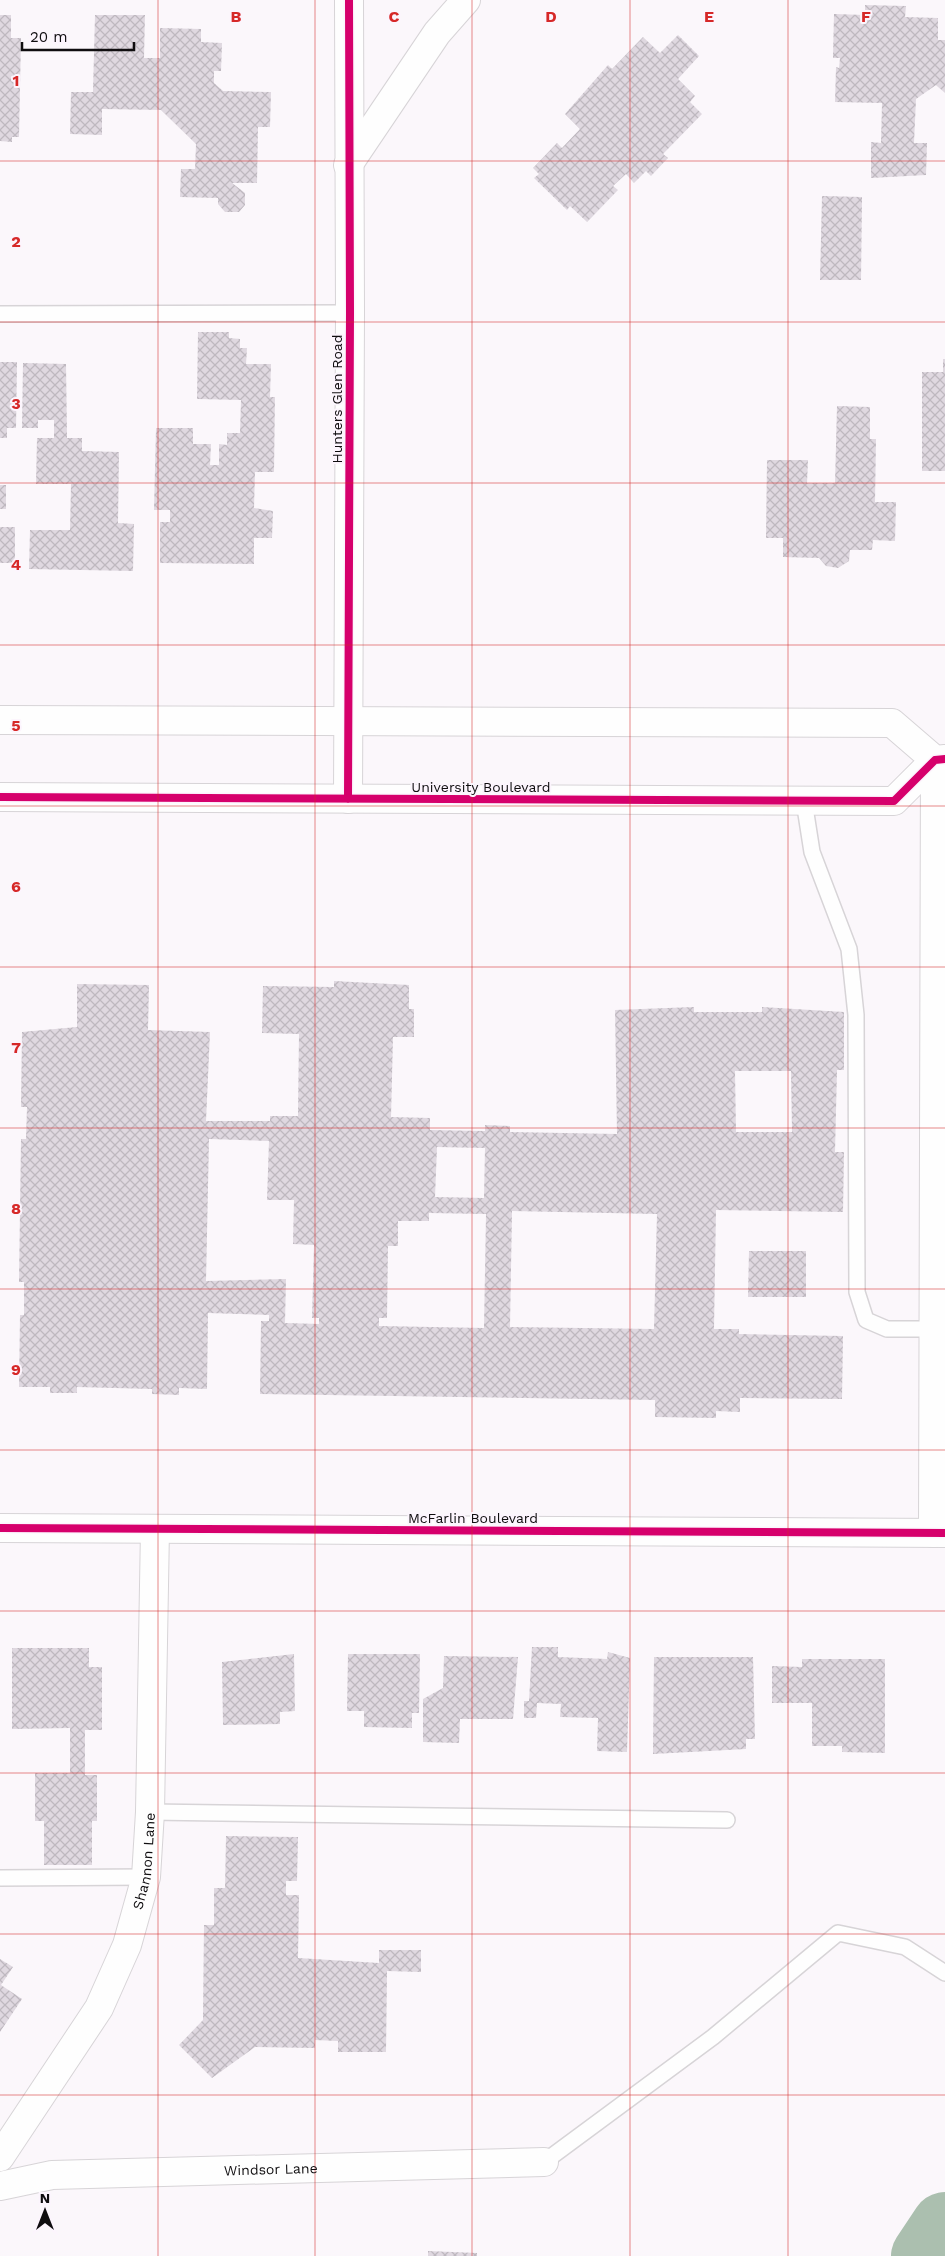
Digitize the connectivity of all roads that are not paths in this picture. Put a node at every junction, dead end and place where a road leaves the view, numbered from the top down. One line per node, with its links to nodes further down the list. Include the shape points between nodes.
1 (349, 0): 3 (street, Hunters Glen Road)
2 (466, 0): 3 (street, via 437,33)
3 (348, 164): 4 (street, Hunters Glen Road)
4 (350, 312): 5 (lane); 7 (street, Hunters Glen Road)
5 (0, 314)
6 (0, 720): 7 (street)
7 (347, 721): 8 (street, via 892,723); 10 (street, Hunters Glen Road)
8 (940, 759): 11 (street, University Boulevard, via 894,801); 12 (street)
9 (0, 797): 10 (street, University Boulevard)
10 (348, 799): 11 (street, University Boulevard)
11 (804, 801): 12 (lane, via 812,852 849,950 856,1015 857,1292 866,1320 887,1329)
12 (933, 1330): 15 (street)
13 (0, 1528): 14 (street, McFarlin Boulevard)
14 (155, 1529): 15 (street, McFarlin Boulevard); 16 (street, Shannon Lane)
15 (939, 1533)
16 (150, 1812): 17 (lane); 19 (street, Shannon Lane)
17 (727, 1820)
18 (0, 1878): 19 (lane)
19 (146, 1878): 21 (street, Shannon Lane, via 127,1945 100,2008)
20 (945, 1973): 22 (lane, via 905,1947 838,1934 713,2037)
21 (0, 2157)
22 (544, 2162): 23 (street, Windsor Lane, via 52,2175)
23 (0, 2186)

